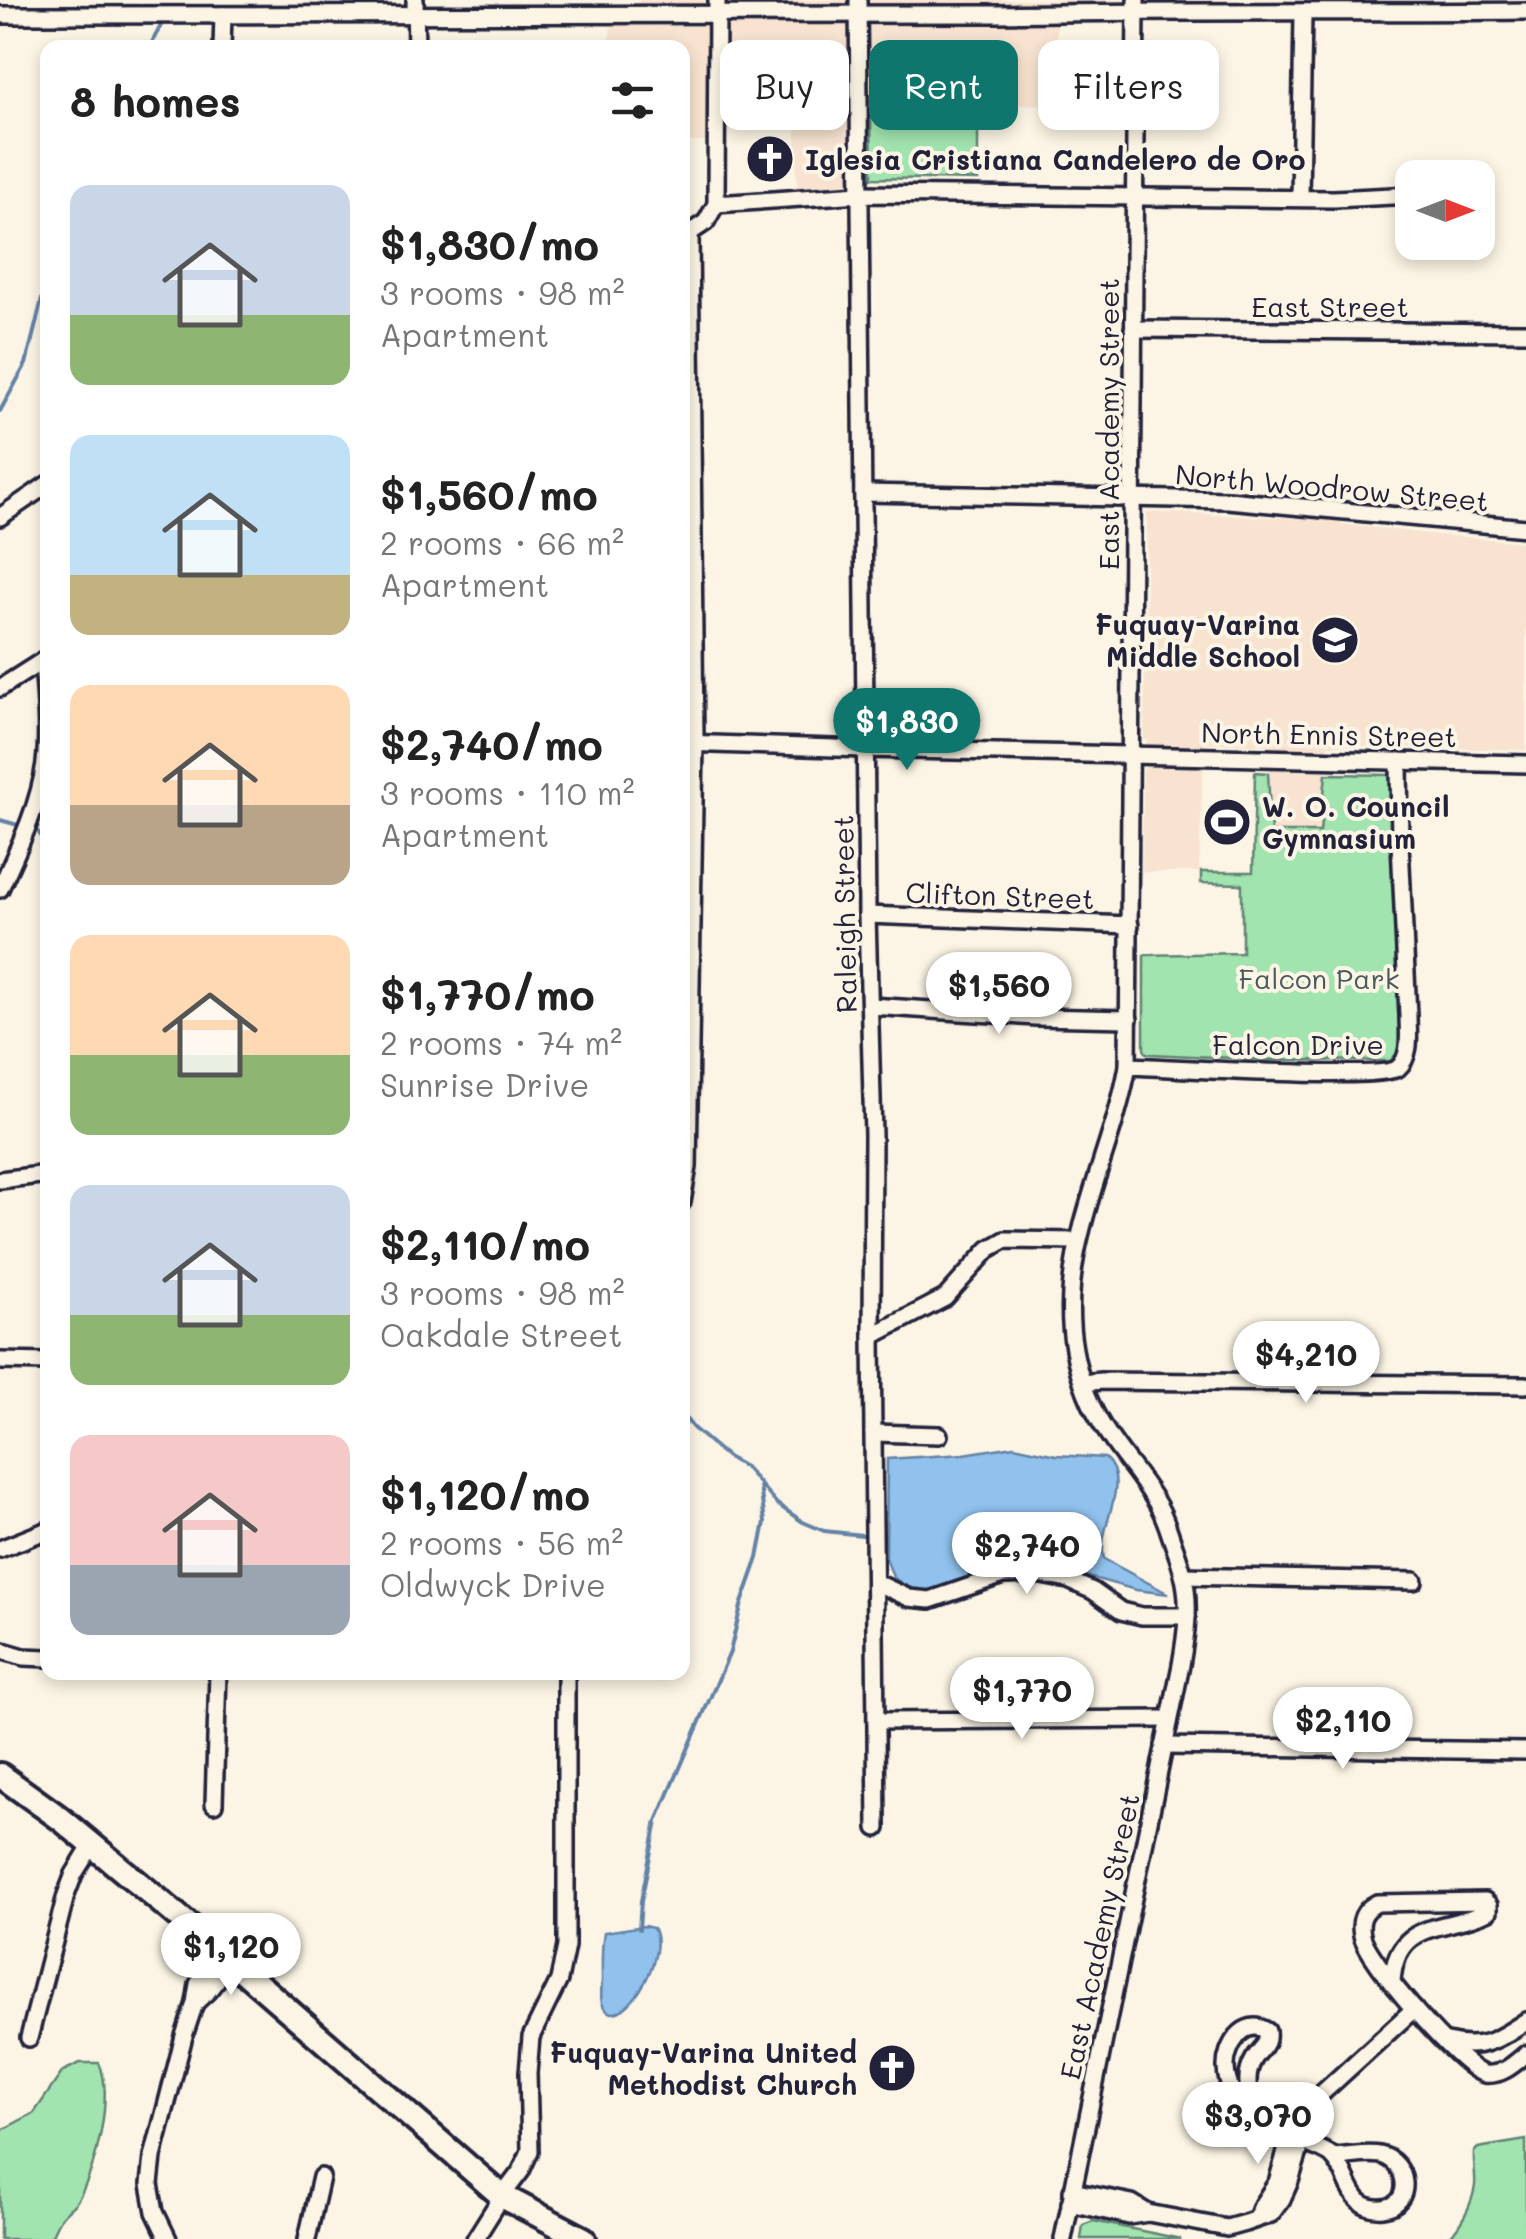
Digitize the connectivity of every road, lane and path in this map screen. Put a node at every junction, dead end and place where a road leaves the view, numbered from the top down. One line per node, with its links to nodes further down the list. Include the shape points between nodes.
1 (1136, 6): 3 (street); 6 (street); 13 (street, East Academy Street)
2 (717, 7): 3 (street); 4 (street); 15 (street)
3 (858, 7): 11 (street, Raleigh Street)
4 (415, 8): 7 (street); 10 (street)
5 (1526, 11): 6 (street)
6 (1303, 14): 14 (street)
7 (223, 15): 8 (street); 9 (street)
8 (0, 16)
9 (222, 40)
10 (416, 40)
11 (860, 194): 13 (street); 15 (street); 20 (street, Raleigh Street)
12 (1395, 195): 14 (street)
13 (1135, 197): 14 (street); 17 (street, East Academy Street)
14 (1300, 198)
15 (716, 204): 16 (street)
16 (690, 233)
17 (1134, 330): 18 (street, East Street); 21 (street, East Academy Street)
18 (1526, 332)
19 (40, 490): 22 (street)
20 (863, 493): 21 (street, North Woodrow Street); 27 (street, Raleigh Street)
21 (1133, 497): 23 (street, North Woodrow Street); 28 (street, East Academy Street)
22 (0, 517)
23 (1526, 528)
24 (40, 662): 25 (street)
25 (0, 688)
26 (690, 742): 27 (street, North Ennis Street)
27 (866, 750): 28 (street, North Ennis Street); 33 (street, Raleigh Street)
28 (1130, 755): 29 (street, North Ennis Street); 34 (street, East Academy Street)
29 (1399, 761): 30 (street, North Ennis Street); 37 (street, Falcon Drive, via 1408,1044 1403,1062 1387,1072 1340,1073)
30 (1526, 764)
31 (40, 785): 32 (street)
32 (0, 889)
33 (867, 915): 34 (street, Clifton Street); 35 (street, Raleigh Street)
34 (1130, 926): 36 (street, East Academy Street)
35 (871, 1006): 36 (street); 41 (street, Raleigh Street)
36 (1129, 1020): 37 (street, East Academy Street)
37 (1128, 1066): 40 (street, East Academy Street)
38 (40, 1175): 39 (street)
39 (0, 1180)
40 (1078, 1241): 41 (street, via 1005,1240 988,1249 945,1298); 44 (street, East Academy Street, via 1070,1310)
41 (872, 1336): 46 (street, Raleigh Street)
42 (0, 1362): 43 (street)
43 (40, 1362)
44 (1083, 1383): 45 (street); 50 (street, East Academy Street, via 1108,1434 1162,1511)
45 (1526, 1384)
46 (872, 1433): 47 (street); 51 (street, Raleigh Street)
47 (939, 1435)
48 (40, 1533): 49 (street)
49 (0, 1549)
50 (1184, 1576): 52 (street); 53 (street, East Academy Street)
51 (874, 1582): 53 (street, via 930,1600 1003,1576 1036,1574 1068,1580 1121,1611); 59 (street, Raleigh Street)
52 (1414, 1582)
53 (1186, 1616): 58 (street, East Academy Street)
54 (0, 1650): 55 (street)
55 (40, 1658)
56 (218, 1680): 63 (street)
57 (566, 1680): 80 (street, via 566,1946 559,1980 531,2037 530,2151)
58 (1169, 1719): 59 (street); 60 (street, East Academy Street)
59 (876, 1721): 64 (street, Raleigh Street)
60 (1164, 1746): 61 (street); 81 (street, East Academy Street)
61 (1526, 1752)
62 (0, 1775): 65 (highway)
63 (214, 1804)
64 (877, 1828)
65 (92, 1845): 68 (highway); 73 (street, via 66,1895)
66 (1426, 1900): 67 (street); 67 (street, via 1489,1905 1488,1912); 69 (street, via 1376,1903 1364,1914 1366,1947)
67 (1432, 1927): 69 (street, via 1406,1940)
68 (226, 1956): 80 (highway); 82 (street, via 198,1984 153,2157 150,2184)
69 (1392, 1982): 70 (street)
70 (1414, 2009): 74 (street); 77 (street, via 1320,2095)
71 (1526, 2022): 72 (street)
72 (1502, 2036): 74 (street, via 1481,2046); 75 (street)
73 (29, 2038)
74 (1447, 2042): 75 (street, via 1485,2074 1505,2071)
75 (1521, 2058)
76 (1261, 2120): 76 (street, via 1252,2106 1249,2071 1265,2048 1267,2031 1250,2026 1229,2047 1225,2066 1230,2090); 77 (street)
77 (1296, 2137): 78 (street); 81 (street, via 1256,2218 1226,2228 1148,2213 1129,2216)
78 (1334, 2156): 78 (street, via 1365,2206 1393,2206 1401,2196 1402,2171 1394,2161 1380,2154)
79 (322, 2177): 83 (street)
80 (502, 2196): 84 (street); 85 (highway)
81 (1071, 2197): 86 (street, East Academy Street)
82 (167, 2239)
83 (307, 2239)
84 (475, 2239)
85 (584, 2239)
86 (1063, 2239)

